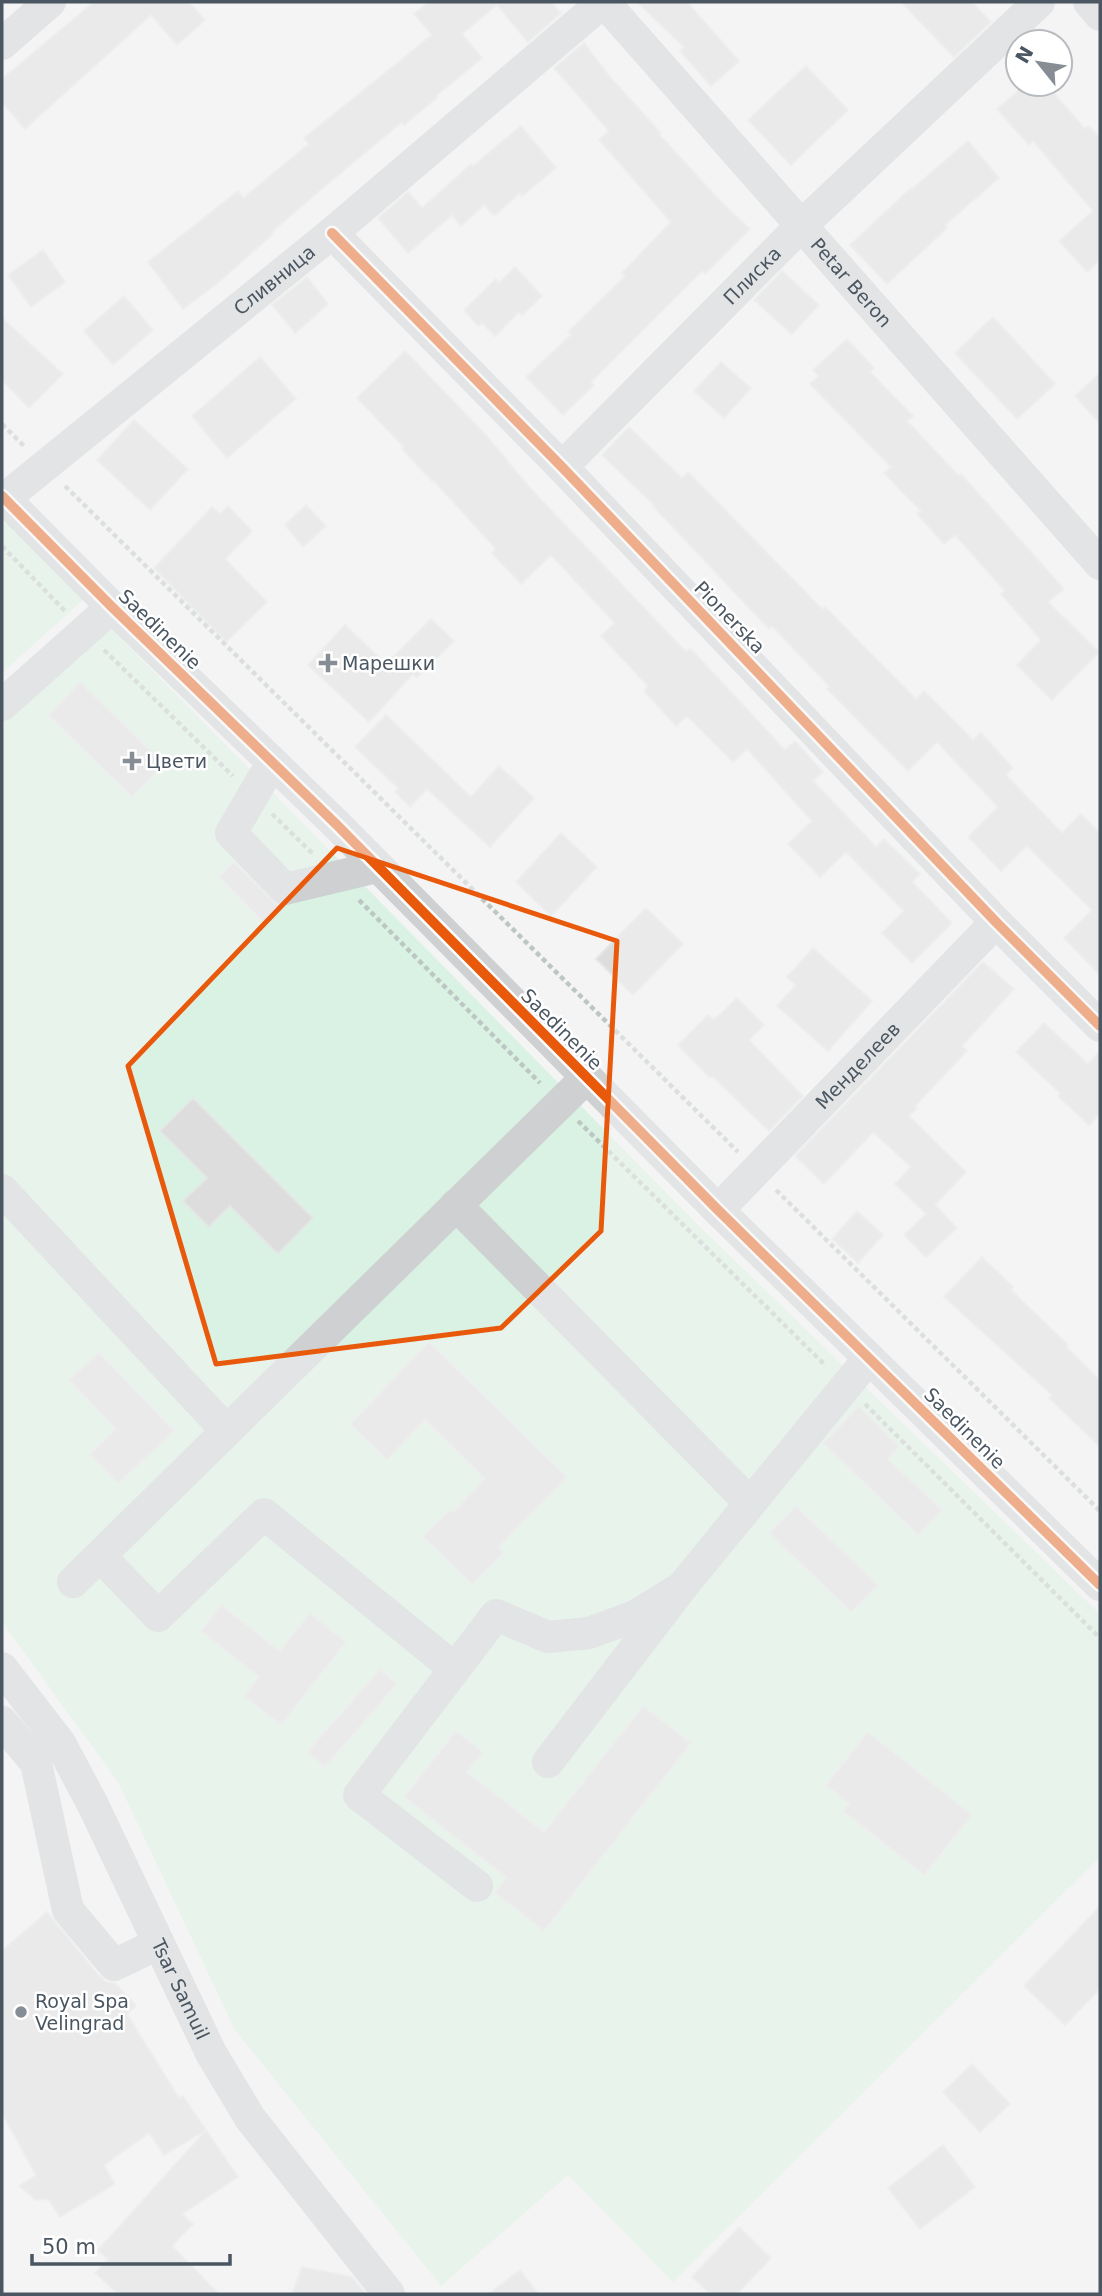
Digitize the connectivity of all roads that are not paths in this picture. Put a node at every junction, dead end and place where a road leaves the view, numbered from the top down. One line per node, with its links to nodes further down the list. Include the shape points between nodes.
1 (50, 2): 6 (street)
2 (603, 2): 7 (street, Petar Beron); 8 (street, Сливница)
3 (1039, 2): 7 (street, Плиска)
4 (1089, 2): 5 (street)
5 (1100, 15)
6 (2, 44)
7 (801, 226): 9 (street, Плиска); 11 (street, Petar Beron)
8 (332, 233): 9 (street, Pionerska); 10 (street, Сливница)
9 (562, 467): 16 (street, Pionerska)
10 (3, 498): 12 (street, Saedinenie)
11 (1100, 564)
12 (112, 607): 13 (street); 14 (street, Saedinenie)
13 (2, 705)
14 (272, 763): 15 (street, Saedinenie); 15 (street, via 230,833 285,889)
15 (377, 867): 18 (street, Saedinenie)
16 (996, 922): 17 (street, Pionerska); 21 (street, Менделеев)
17 (1098, 1021)
18 (586, 1078): 20 (street); 21 (street, Saedinenie)
19 (2, 1190): 23 (street)
20 (456, 1205): 23 (street); 24 (street)
21 (718, 1209): 22 (street, Saedinenie)
22 (869, 1358): 24 (street); 27 (street, Saedinenie)
23 (226, 1430): 25 (street)
24 (750, 1503): 28 (street)
25 (100, 1556): 26 (street); 30 (street, via 158,1616 264,1514)
26 (73, 1582)
27 (1100, 1585)
28 (682, 1587): 30 (street, via 635,1616 589,1633 548,1637 496,1615); 33 (street)
29 (2, 1668): 31 (street, Tsar Samuil)
30 (455, 1669): 34 (street, via 359,1795)
31 (34, 1709): 32 (street); 35 (street, Tsar Samuil, via 60,1743 93,1805)
32 (6, 1726): 35 (street, via 36,1763 68,1910 114,1965)
33 (548, 1762)
34 (477, 1885)
35 (158, 1944): 36 (street, Tsar Samuil, via 211,2053 250,2118)
36 (389, 2294)

